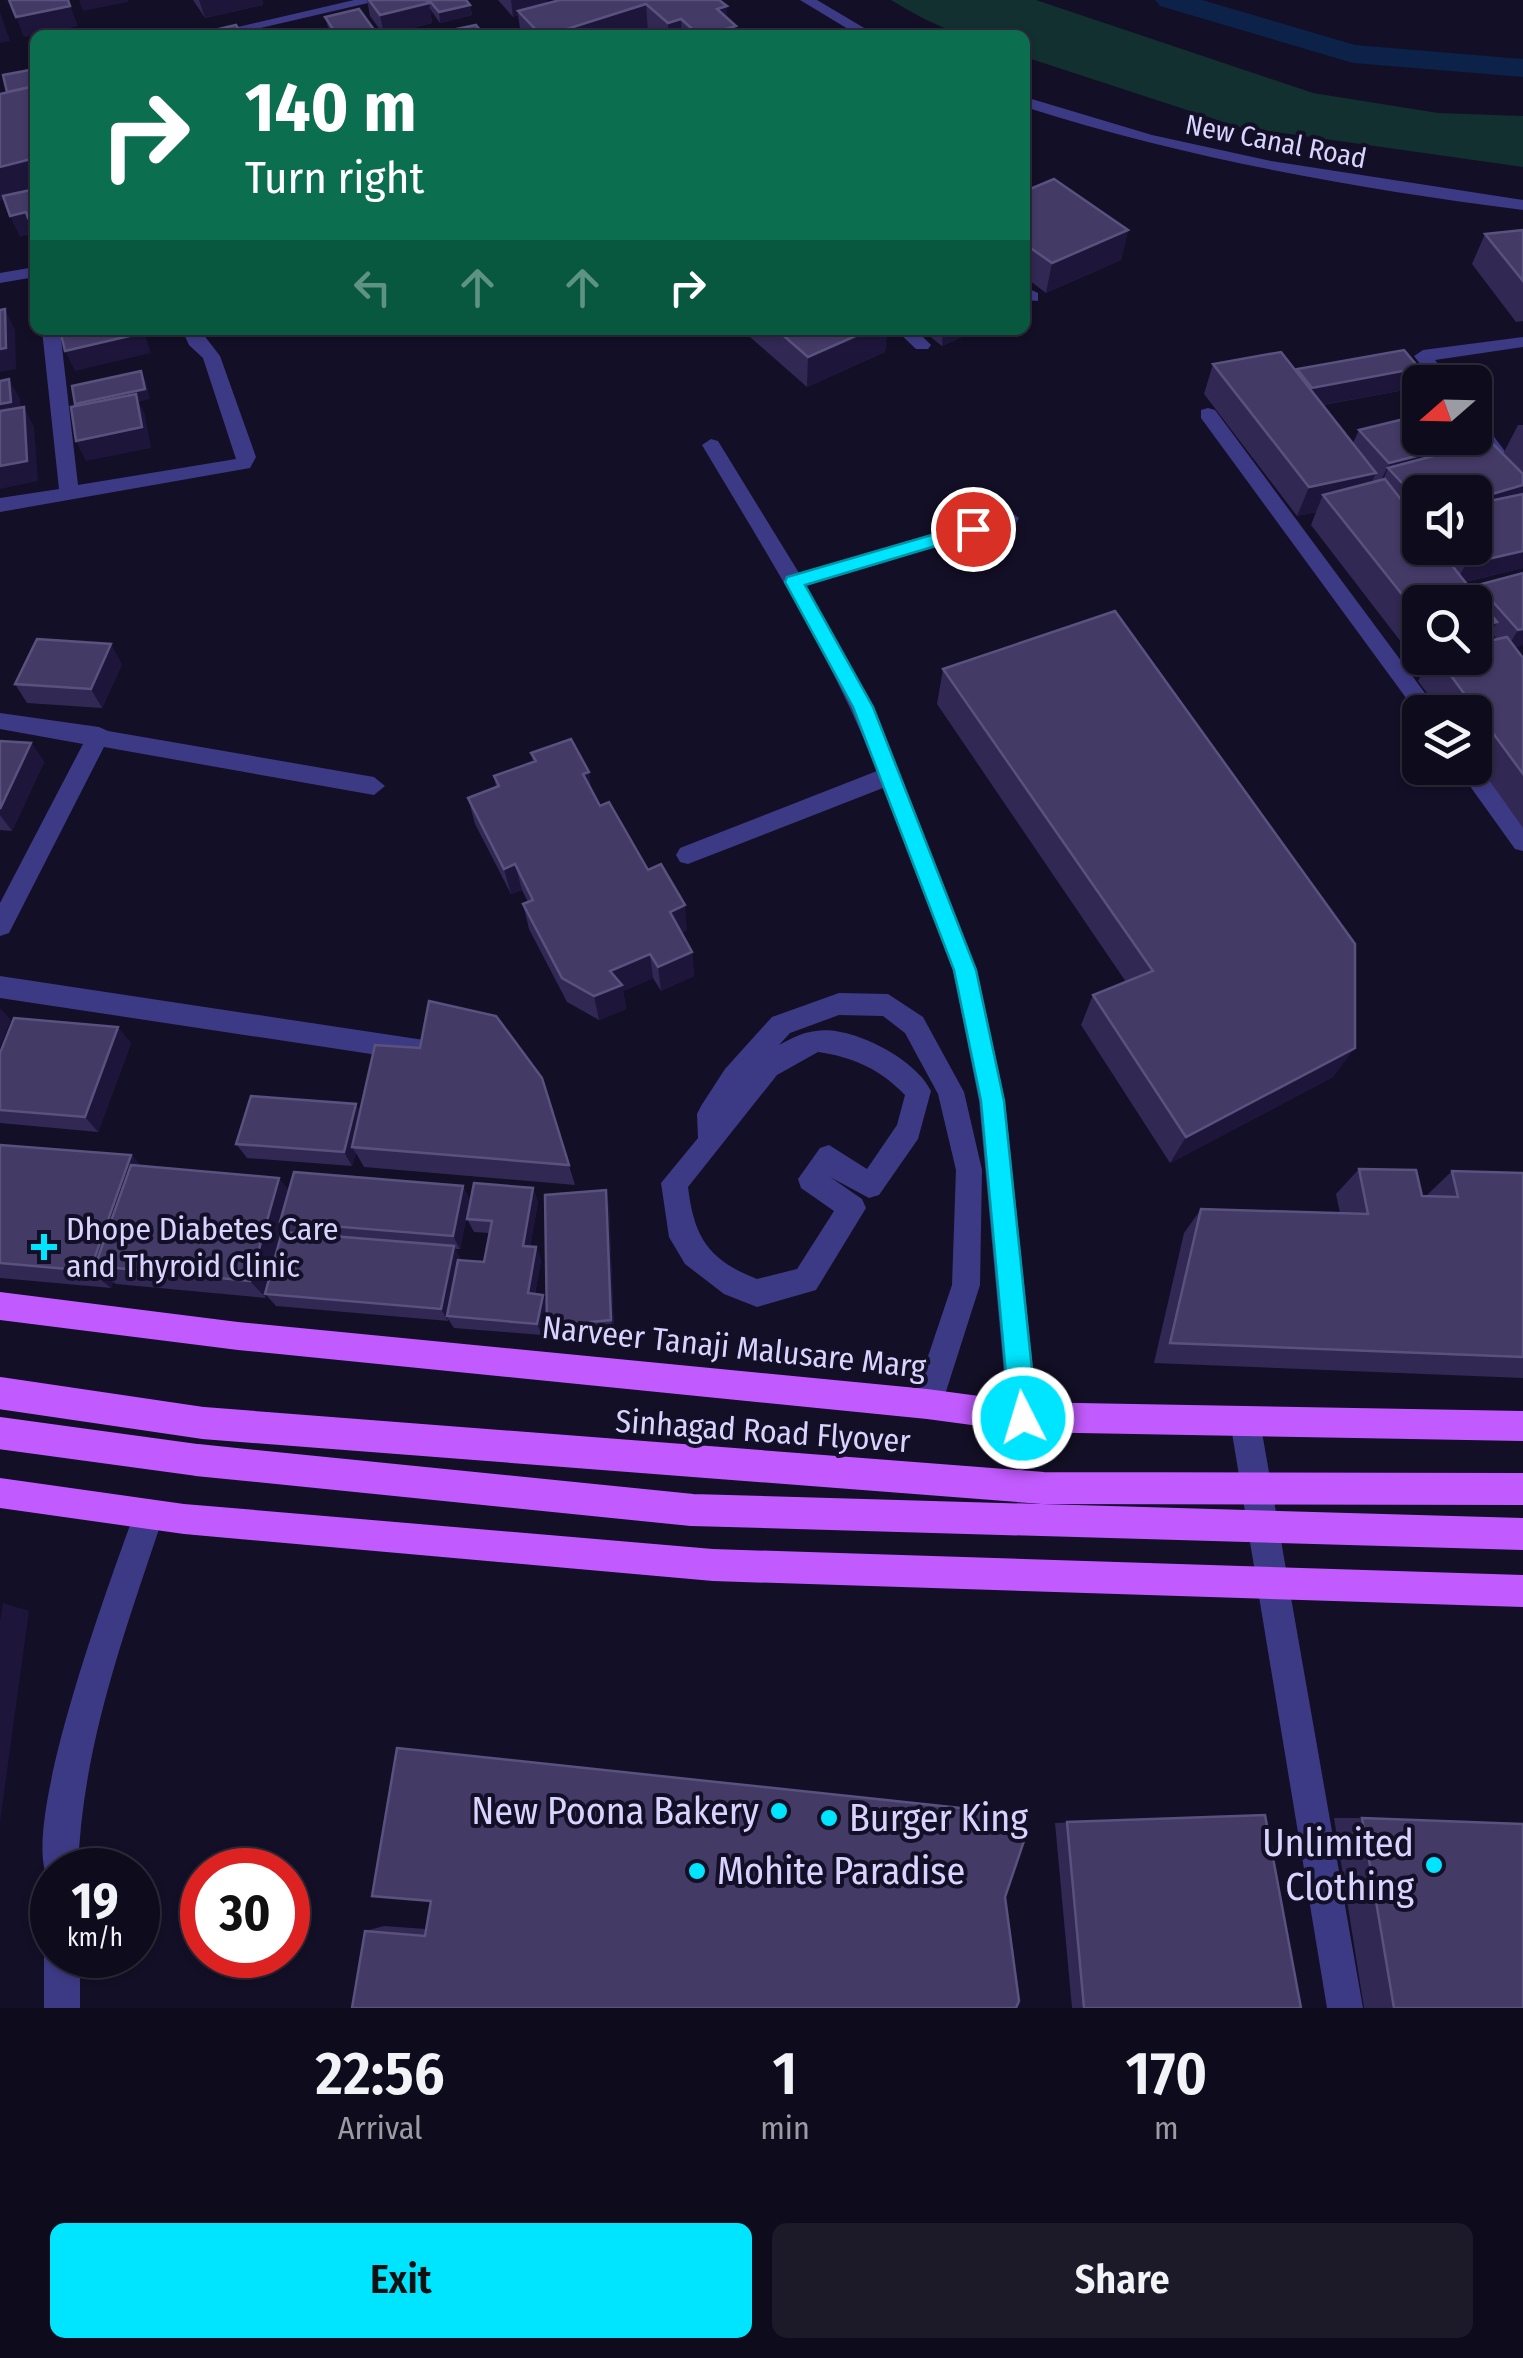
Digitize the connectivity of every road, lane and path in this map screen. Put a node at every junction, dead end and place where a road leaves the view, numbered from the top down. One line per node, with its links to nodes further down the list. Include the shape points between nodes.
1 (374, 0): 3 (street)
2 (807, 0): 4 (street)
3 (233, 30)
4 (860, 30)
5 (1030, 104): 6 (street, New Canal Road, via 1213,157)
6 (1523, 205)
7 (30, 273): 8 (street)
8 (0, 278)
9 (52, 335): 19 (street)
10 (193, 335): 19 (street, via 211,356 243,464)
11 (911, 335): 13 (street)
12 (1523, 342): 14 (street, via 1423,356)
13 (922, 345)
14 (1430, 365)
15 (1208, 414): 23 (street)
16 (711, 445): 22 (street)
17 (1492, 447): 18 (street)
18 (1523, 488)
19 (69, 492): 20 (street)
20 (0, 505)
21 (1009, 518): 22 (street)
22 (794, 582): 26 (street, via 863,707)
23 (1415, 695)
24 (0, 721): 25 (street)
25 (99, 735): 28 (street); 31 (street)
26 (891, 775): 30 (street); 38 (street, via 965,970 992,1101)
27 (1481, 785): 29 (street)
28 (374, 786)
29 (1523, 842)
30 (688, 854)
31 (0, 926)
32 (0, 987): 33 (street)
33 (429, 1052)
34 (710, 1143): 34 (street, via 747,1090 791,1047 818,1041 855,1045 899,1070 918,1092 918,1113 869,1186 830,1158 811,1178 852,1208 806,1280 757,1294 694,1255 679,1228 674,1183); 37 (street, via 710,1114 781,1025 839,1004 888,1005 914,1025 952,1092 969,1170 966,1285)
35 (0, 1306): 37 (main road, Narveer Tanaji Malusare Marg)
36 (0, 1392): 42 (main road, Sinhagad Road Flyover, bridge, via 204,1422 1042,1488)
37 (927, 1404): 38 (main road, Narveer Tanaji Malusare Marg)
38 (1023, 1418): 39 (main road, Narveer Tanaji Malusare Marg)
39 (1245, 1421): 40 (main road, Narveer Tanaji Malusare Marg); 46 (street)
40 (1523, 1426)
41 (0, 1433): 45 (main road, bridge, via 196,1460 692,1510)
42 (1523, 1489)
43 (0, 1492): 44 (main road)
44 (149, 1514): 46 (main road, via 713,1565); 48 (street, via 84,1717)
45 (1523, 1534)
46 (1270, 1583): 47 (main road); 51 (street)
47 (1523, 1591)
48 (60, 1848)
49 (62, 1978): 50 (street)
50 (62, 2008)
51 (1346, 2008)

